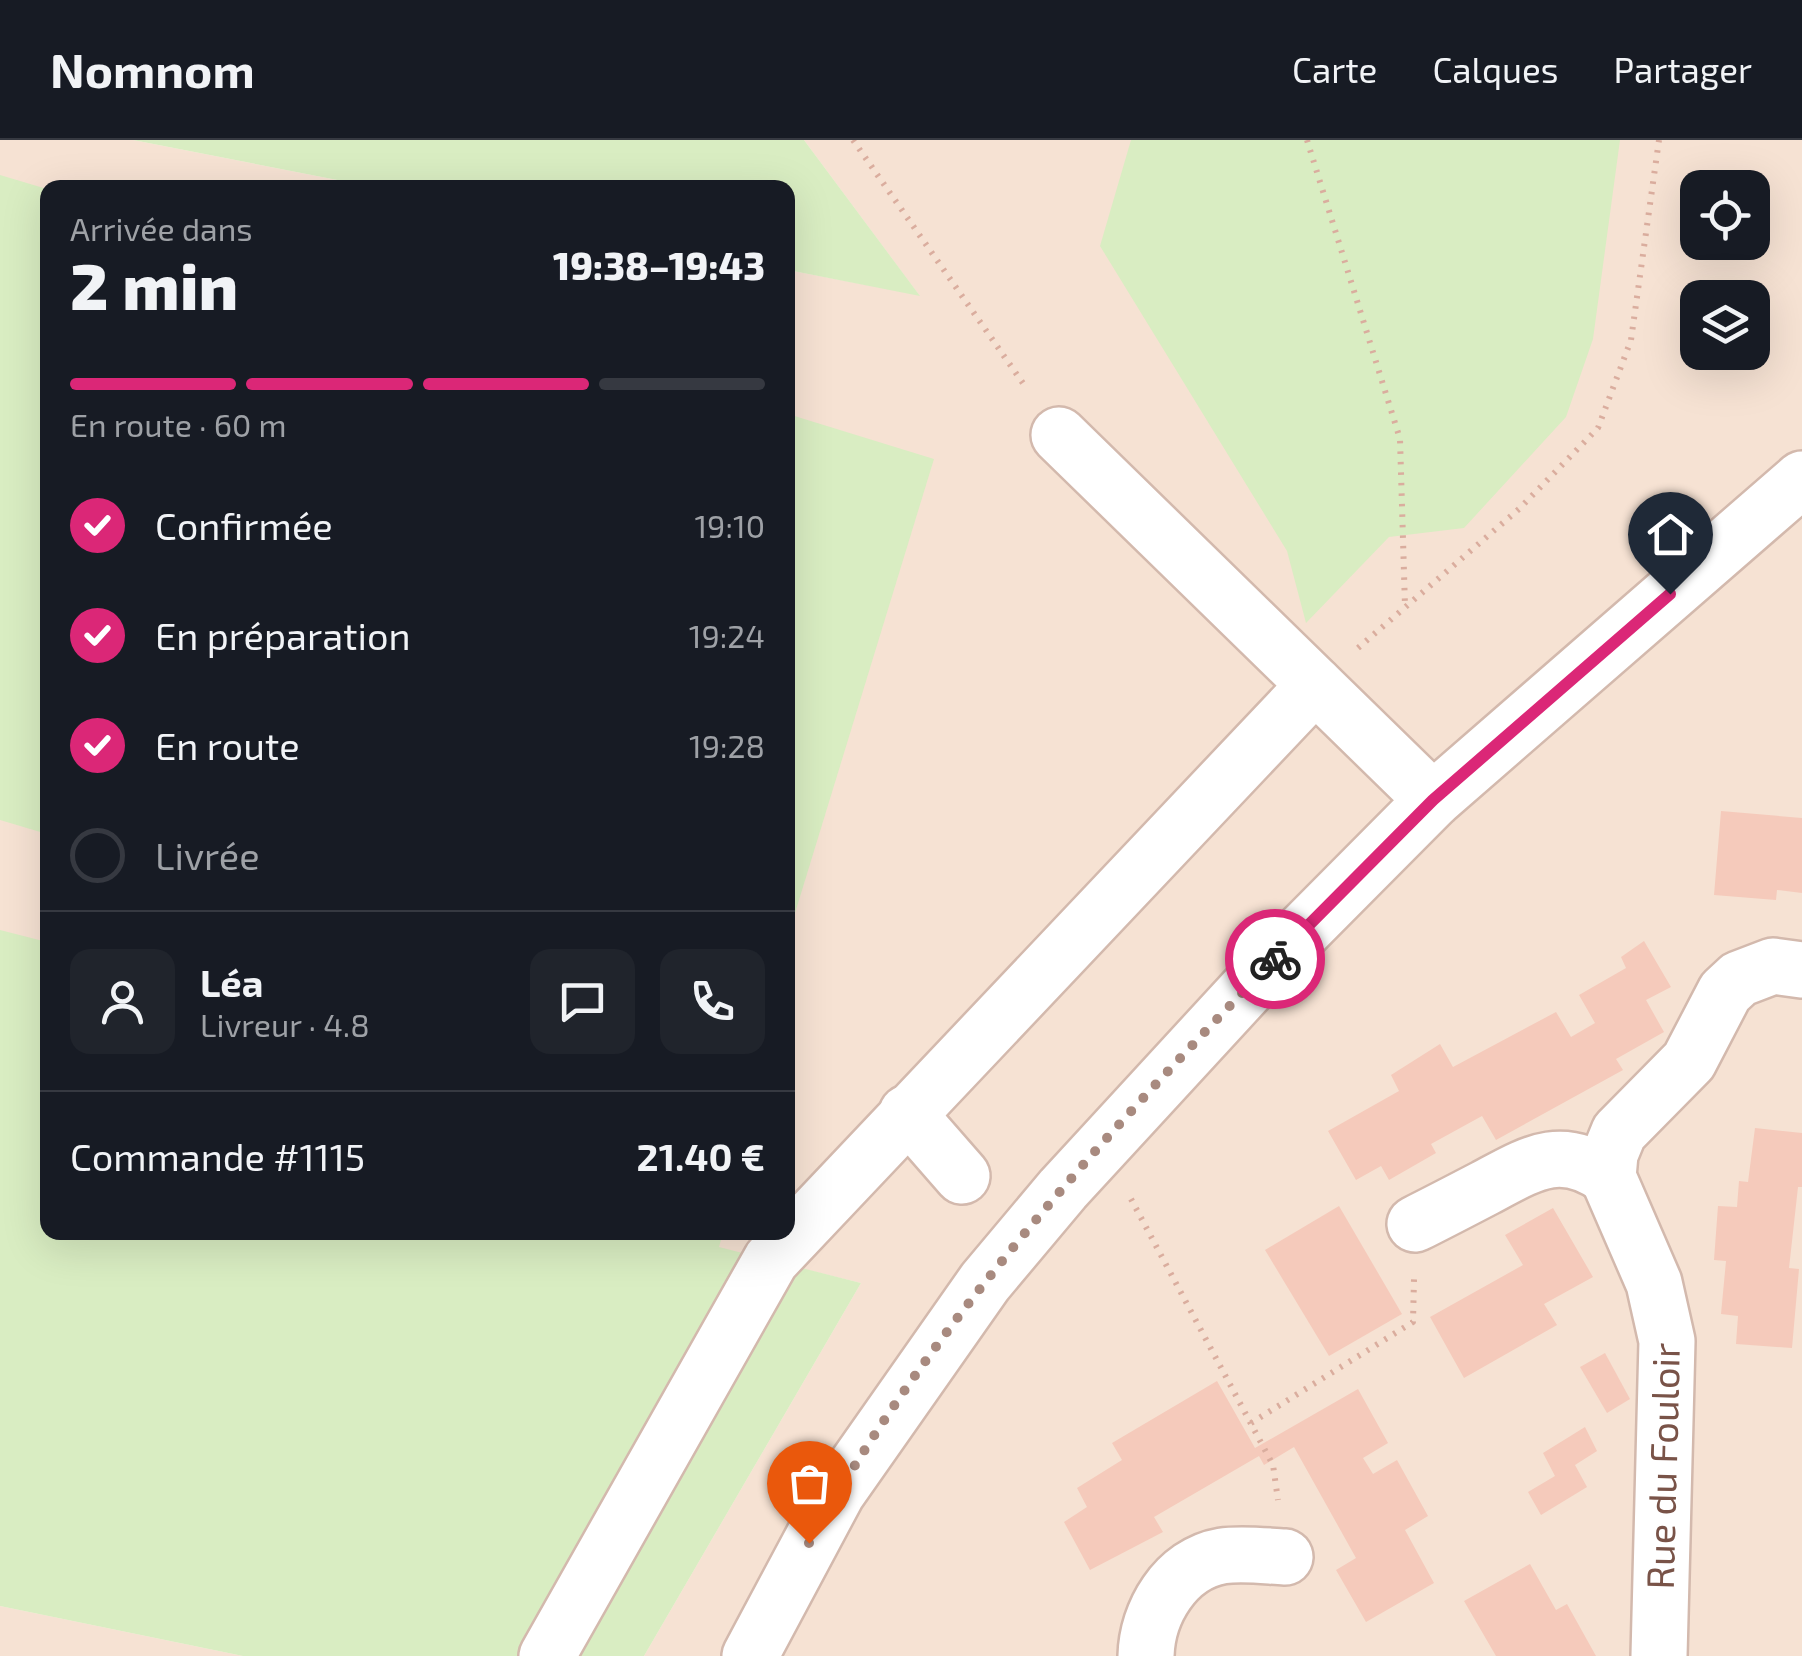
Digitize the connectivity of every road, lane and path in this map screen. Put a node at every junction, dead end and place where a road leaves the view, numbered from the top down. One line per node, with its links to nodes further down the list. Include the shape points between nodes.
1 (853, 140): 4 (path)
2 (1307, 140): 6 (path, via 1400,439)
3 (1659, 140): 6 (path, via 1630,340 1598,428)
4 (1059, 435): 7 (street)
5 (1802, 478): 8 (street)
6 (1406, 607): 7 (path)
7 (1315, 685): 8 (street); 10 (street)
8 (1433, 800): 11 (street)
9 (1802, 970): 13 (street, via 1773,966 1725,992 1689,1060 1619,1132)
10 (907, 1113): 12 (street); 15 (street)
11 (1102, 1145): 17 (path); 20 (street, via 985,1282 901,1398 837,1493)
12 (962, 1176)
13 (1608, 1177): 14 (street, via 1574,1160 1535,1162); 22 (street, Rue du Fouloir, via 1654,1284 1667,1341)
14 (1415, 1224): 17 (path, via 1413,1322)
15 (795, 1234)
16 (790, 1240): 19 (street, via 771,1260)
17 (1250, 1422): 18 (path, via 1273,1465)
18 (1285, 1556): 21 (street, via 1220,1556 1200,1564 1168,1590 1147,1636)
19 (547, 1656)
20 (750, 1656)
21 (1146, 1656)
22 (1659, 1656)

